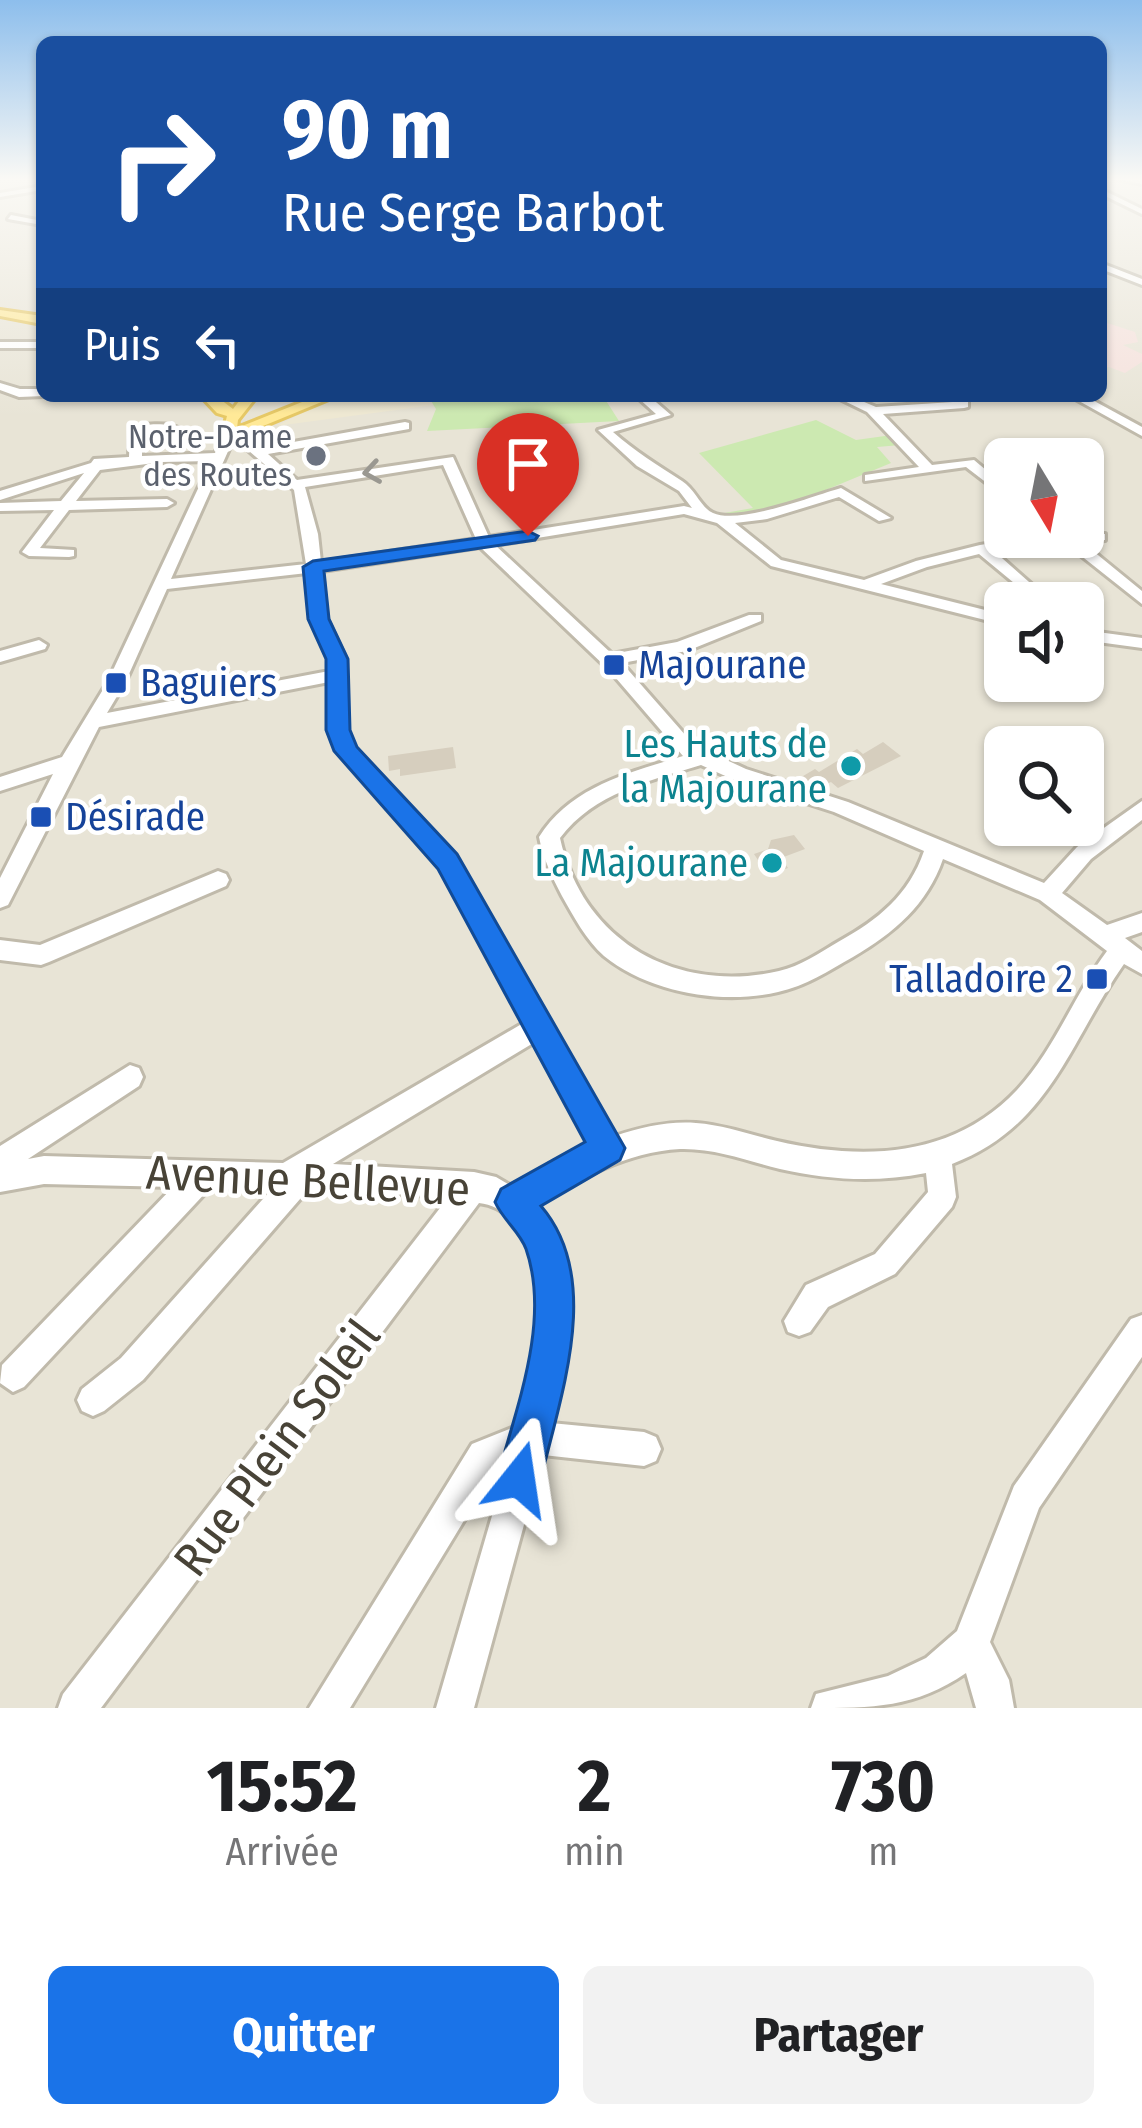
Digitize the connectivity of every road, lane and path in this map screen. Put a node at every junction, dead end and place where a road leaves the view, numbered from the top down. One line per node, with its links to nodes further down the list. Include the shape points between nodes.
1 (1107, 268): 2 (street)
2 (1142, 282)
3 (0, 313): 4 (main road)
4 (36, 319)
5 (3, 345): 6 (street)
6 (36, 345)
7 (0, 386): 8 (street)
8 (36, 393)
9 (214, 402): 17 (main road)
10 (246, 402): 17 (main road)
11 (314, 402): 21 (main road)
12 (649, 402): 34 (street, via 665,415 604,430 673,477)
13 (854, 402): 16 (street)
14 (1087, 402): 20 (street)
15 (964, 404): 16 (street)
16 (874, 411): 26 (street)
17 (236, 415): 21 (main road)
18 (405, 426): 22 (street)
19 (174, 429): 24 (street, via 136,430)
20 (1142, 432)
21 (235, 434): 22 (street); 23 (street)
22 (258, 452): 29 (street)
23 (219, 458): 24 (street); 44 (street)
24 (135, 459): 25 (street)
25 (99, 463): 30 (street); 32 (street)
26 (928, 468): 27 (street, via 976,466); 28 (street)
27 (984, 473)
28 (870, 478)
29 (296, 484): 37 (street, one-way to 29, via 448,460); 42 (street)
30 (0, 496)
31 (167, 503): 32 (street)
32 (68, 505): 33 (street); 39 (street, via 29,552)
33 (0, 507)
34 (700, 513): 36 (street); 37 (street)
35 (884, 518): 36 (street, via 841,492)
36 (722, 520): 45 (street, via 767,559)
37 (485, 544): 42 (street); 53 (street)
38 (984, 550): 45 (street, via 915,562)
39 (69, 554)
40 (994, 558): 43 (street)
41 (1092, 558): 46 (street)
42 (313, 567): 44 (street); 54 (street)
43 (1020, 582)
44 (158, 585): 55 (street)
45 (866, 585): 47 (street)
46 (1142, 599)
47 (984, 615)
48 (755, 618): 53 (street, via 681,647)
49 (1104, 636): 50 (street)
50 (1140, 639)
51 (39, 645): 52 (street)
52 (0, 657)
53 (609, 660): 56 (street)
54 (336, 675): 55 (street); 67 (street, via 346,751 448,861)
55 (94, 722): 57 (street)
56 (700, 758): 60 (street); 60 (street, via 577,804 549,837 586,920 614,950 655,970 740,986 799,975 899,916 927,879)
57 (69, 762): 58 (street); 63 (street)
58 (0, 784)
59 (1142, 809): 62 (street, via 1084,853)
60 (936, 847): 62 (street)
61 (218, 880): 65 (street, via 41,955)
62 (1048, 894): 66 (street)
63 (0, 899)
64 (1142, 922): 66 (street)
65 (0, 950)
66 (1122, 950): 70 (street, via 1096,979 1044,1081 1006,1118)
67 (538, 1027): 69 (street); 73 (street)
68 (130, 1077): 71 (street)
69 (608, 1148): 70 (street, via 696,1136 842,1169); 76 (street)
70 (938, 1158): 77 (street, via 942,1197 919,1226 885,1264 817,1296)
71 (0, 1162)
72 (205, 1174): 73 (street, Avenue Bellevue); 74 (street, Avenue Bellevue, via 44,1170); 79 (street)
73 (297, 1174): 75 (street, Avenue Bellevue); 80 (street, via 132,1369)
74 (0, 1178)
75 (474, 1186): 76 (street, Avenue Bellevue); 84 (street, Rue Plein Soleil)
76 (514, 1202): 81 (street, Avenue Bellevue, via 541,1234 555,1291)
77 (800, 1321)
78 (1142, 1330): 83 (street, via 1026,1498)
79 (13, 1376)
80 (93, 1400)
81 (531, 1438): 82 (street); 85 (street, via 484,1456); 86 (street, Avenue Bellevue)
82 (644, 1449)
83 (971, 1644): 87 (street, via 892,1694); 88 (street)
84 (77, 1708)
85 (328, 1708)
86 (455, 1708)
87 (830, 1708)
88 (995, 1708)

